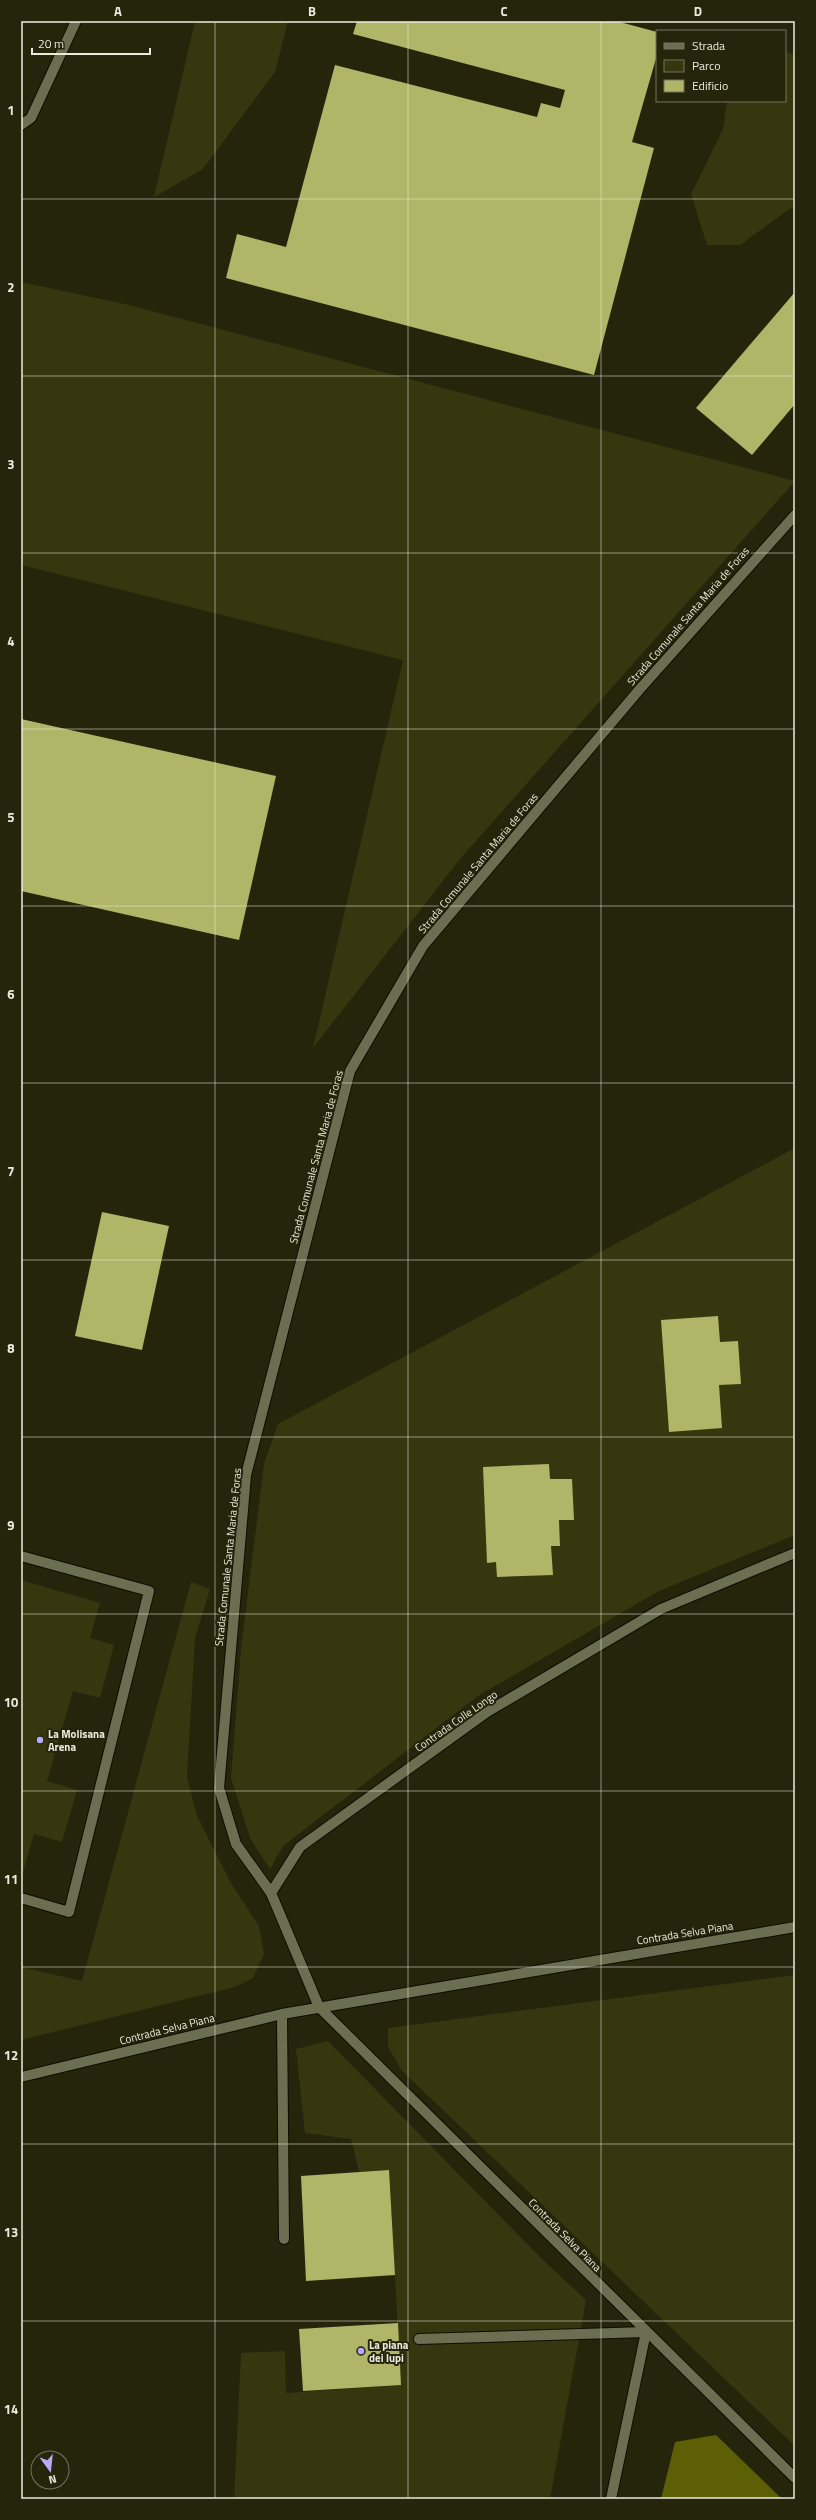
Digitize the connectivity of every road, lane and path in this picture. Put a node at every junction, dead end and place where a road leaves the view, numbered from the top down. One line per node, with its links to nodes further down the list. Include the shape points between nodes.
1 (76, 21): 2 (street, via 32,118)
2 (21, 126)
3 (795, 516): 6 (street, Strada Comunale Santa Maria de Foras, via 639,690 423,946 350,1071 246,1475 219,1788 236,1844)
4 (795, 1553): 6 (street, Contrada Colle Longo, via 661,1609 487,1712 300,1847)
5 (21, 1556): 7 (street, via 149,1591 69,1912)
6 (271, 1893): 9 (street)
7 (21, 1898)
8 (795, 1927): 9 (street, Contrada Selva Piana)
9 (319, 2007): 10 (street, Contrada Selva Piana); 13 (street, Contrada Selva Piana)
10 (282, 2014): 11 (street, Contrada Selva Piana); 12 (street)
11 (21, 2077)
12 (284, 2239)
13 (646, 2332): 14 (street); 15 (street, Contrada Selva Piana); 16 (street)
14 (419, 2339)
15 (795, 2478)
16 (611, 2499)

